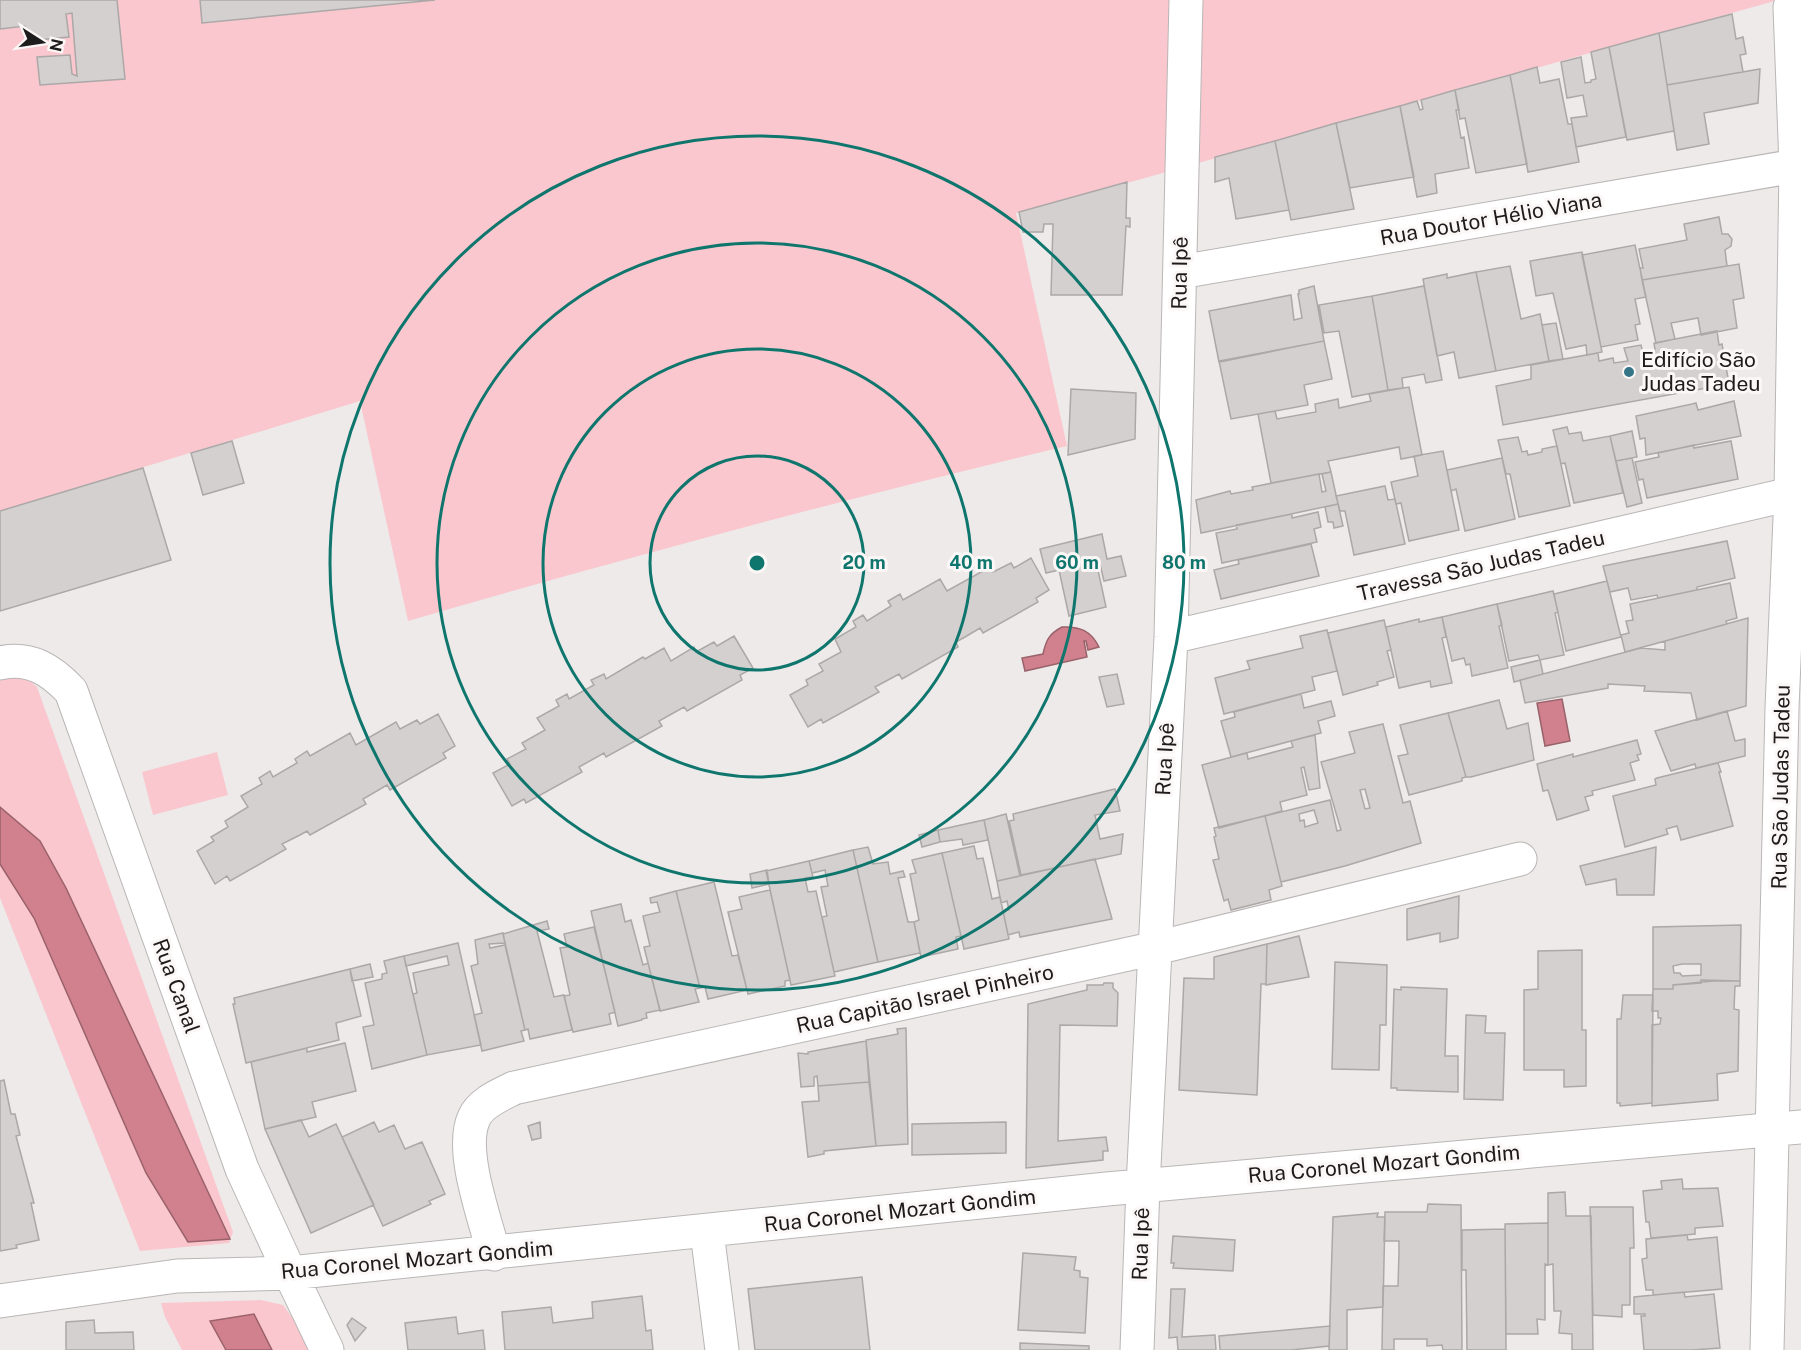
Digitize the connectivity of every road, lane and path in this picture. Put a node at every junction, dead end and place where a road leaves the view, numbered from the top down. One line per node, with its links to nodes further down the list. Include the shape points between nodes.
1 (1186, 0): 4 (street, Rua Ipê)
2 (1790, 7): 3 (street, Rua São Judas Tadeu)
3 (1798, 165): 4 (street, Rua Doutor Hélio Viana); 5 (street, Rua São Judas Tadeu)
4 (1180, 272): 6 (street, Rua Ipê)
5 (1791, 494): 6 (street, Travessa São Judas Tadeu); 8 (street, Rua São Judas Tadeu)
6 (1171, 637): 10 (street, Rua Ipê)
7 (0, 663): 15 (street, Rua Canal, via 23,661 41,666 71,691 242,1169)
8 (1792, 707): 11 (street, Rua São Judas Tadeu)
9 (1520, 859): 10 (street, Rua Capitão Israel Pinheiro)
10 (1156, 948): 12 (street, Rua Ipê); 14 (street, Rua Capitão Israel Pinheiro, via 514,1088 489,1101 474,1116 469,1138 471,1166)
11 (1787, 1128): 12 (street, Rua Coronel Mozart Gondim); 20 (street, Rua São Judas Tadeu)
12 (1143, 1186): 13 (street, Rua Coronel Mozart Gondim); 19 (street, Rua Ipê)
13 (707, 1232): 14 (street, Rua Coronel Mozart Gondim); 18 (street)
14 (494, 1254): 15 (street, Rua Coronel Mozart Gondim)
15 (290, 1274): 16 (street, Rua Coronel Mozart Gondim, via 177,1276); 17 (street, Rua Canal)
16 (0, 1301)
17 (327, 1350)
18 (722, 1350)
19 (1137, 1350)
20 (1767, 1350)

